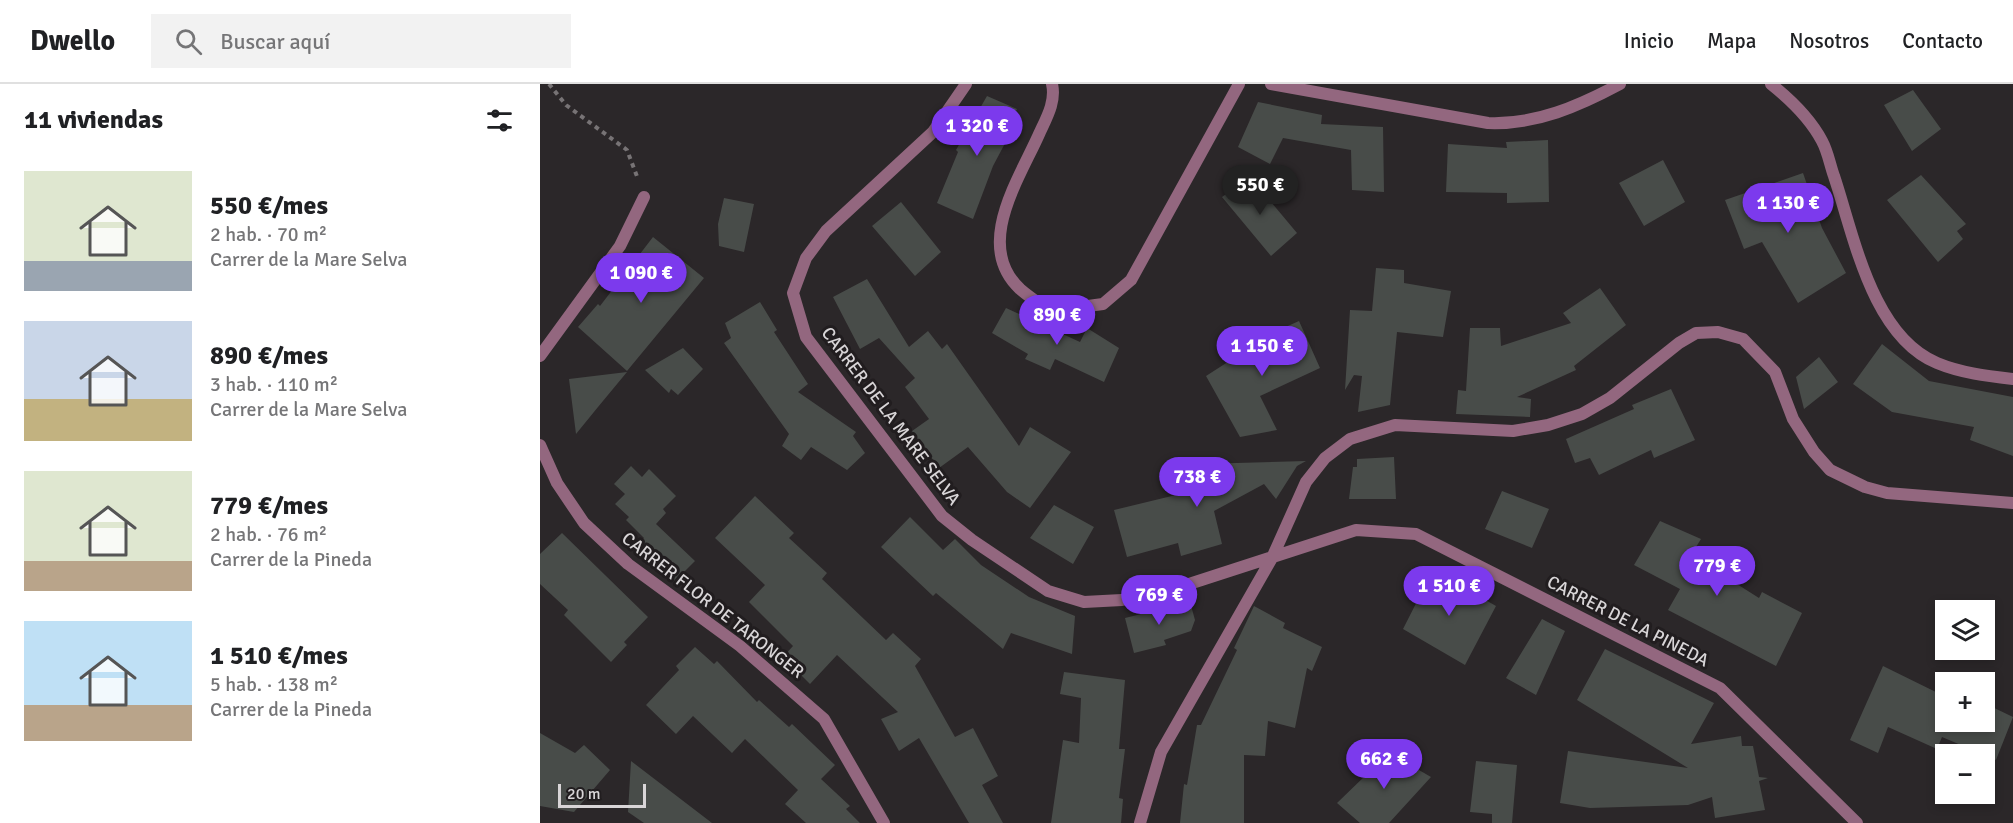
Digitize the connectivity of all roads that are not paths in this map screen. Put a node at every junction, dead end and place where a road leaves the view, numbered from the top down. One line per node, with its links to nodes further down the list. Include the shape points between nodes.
1 (966, 84): 12 (street, CARRER DE LA MARE SELVA, via 933,132 826,231 806,258 793,293 806,337 942,516 1048,591 1084,602 1122,600)
2 (1052, 84): 3 (street, via 1050,111 1006,205 999,239 1002,264 1019,288 1050,311 1103,304 1131,280)
3 (1239, 84)
4 (1271, 84): 5 (street, via 1488,123 1549,116)
5 (1620, 84)
6 (1771, 84): 9 (street, via 1796,104 1823,142 1861,261 1876,300 1890,322 1935,363)
7 (644, 197): 8 (street, via 620,246)
8 (540, 356)
9 (2013, 379)
10 (540, 445): 13 (street, CARRER FLOR DE TARONGER, via 557,483 584,523 628,564 740,646 824,719)
11 (2013, 503): 12 (street, via 1887,493 1864,487 1830,470 1793,419 1775,372 1758,353 1743,339 1718,332 1696,333 1610,398 1582,414 1548,425 1513,431 1395,424 1350,439 1325,458 1306,482)
12 (1272, 558): 14 (street, via 1161,752); 15 (street, CARRER DE LA PINEDA, via 1356,530 1416,534 1720,688)
13 (884, 823)
14 (1140, 823)
15 (1857, 823)

